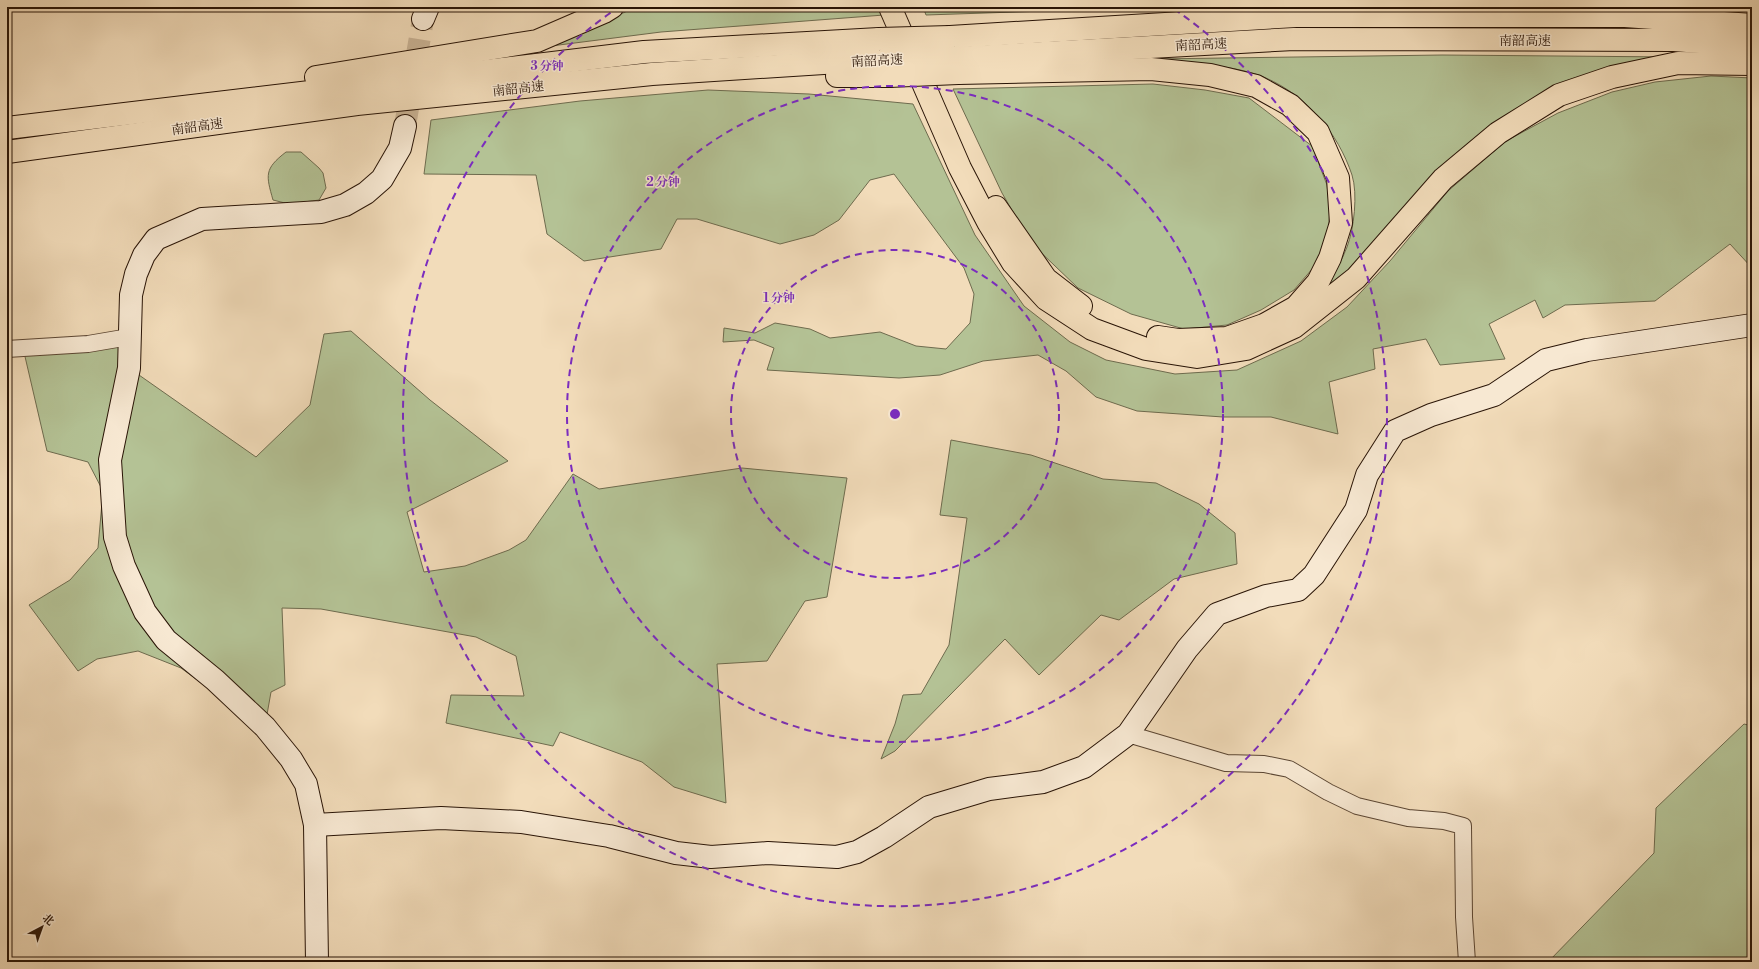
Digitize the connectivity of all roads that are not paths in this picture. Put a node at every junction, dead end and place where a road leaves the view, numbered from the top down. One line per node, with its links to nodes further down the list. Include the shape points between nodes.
1 (612, 7): 11 (highway, via 537,41)
2 (890, 7): 8 (highway, via 960,168 1013,263 1046,299 1092,329 1146,349 1197,357 1246,349 1294,327 1356,278 1443,179 1498,133 1559,95 1612,77 1678,63)
3 (905, 7): 9 (highway, via 952,122 987,194 1046,278 1087,311 1134,333 1178,340 1227,338 1264,325 1296,307 1318,282 1330,258 1341,223 1338,178 1318,132 1290,105 1256,86 1210,75 1150,69)
4 (1508, 7): 5 (highway)
5 (1625, 16): 6 (highway, 南韶高速); 11 (highway, 南韶高速, bridge, via 1296,16 644,52)
6 (1752, 25)
7 (1752, 46): 9 (highway, 南韶高速, via 1674,40 1294,39)
8 (1752, 64)
9 (956, 66): 12 (highway, 南韶高速, bridge, via 652,74 357,104)
10 (405, 126): 14 (street, via 400,148 382,179 366,193 345,205 321,212 202,219 156,239 144,255 136,274 131,295)
11 (7, 128)
12 (7, 152)
13 (1752, 325): 16 (street, via 1587,350 1546,360 1494,395 1431,415 1395,431 1367,474 1356,510 1314,576 1298,590 1266,596 1217,614 1186,649)
14 (129, 337): 15 (street, via 88,344); 17 (street, via 129,368 110,460 115,538 124,566 145,612 166,640 215,680 265,727 291,759 306,784)
15 (7, 349)
16 (1128, 734): 17 (street, via 1084,767 1043,782 989,789 929,807 863,849 837,857 768,853 711,856 676,853 610,836 521,822 441,818); 19 (street, via 1226,763 1264,764 1289,769 1357,806 1408,818 1444,821 1463,826)
17 (315, 826): 18 (street)
18 (317, 962)
19 (1467, 962)

